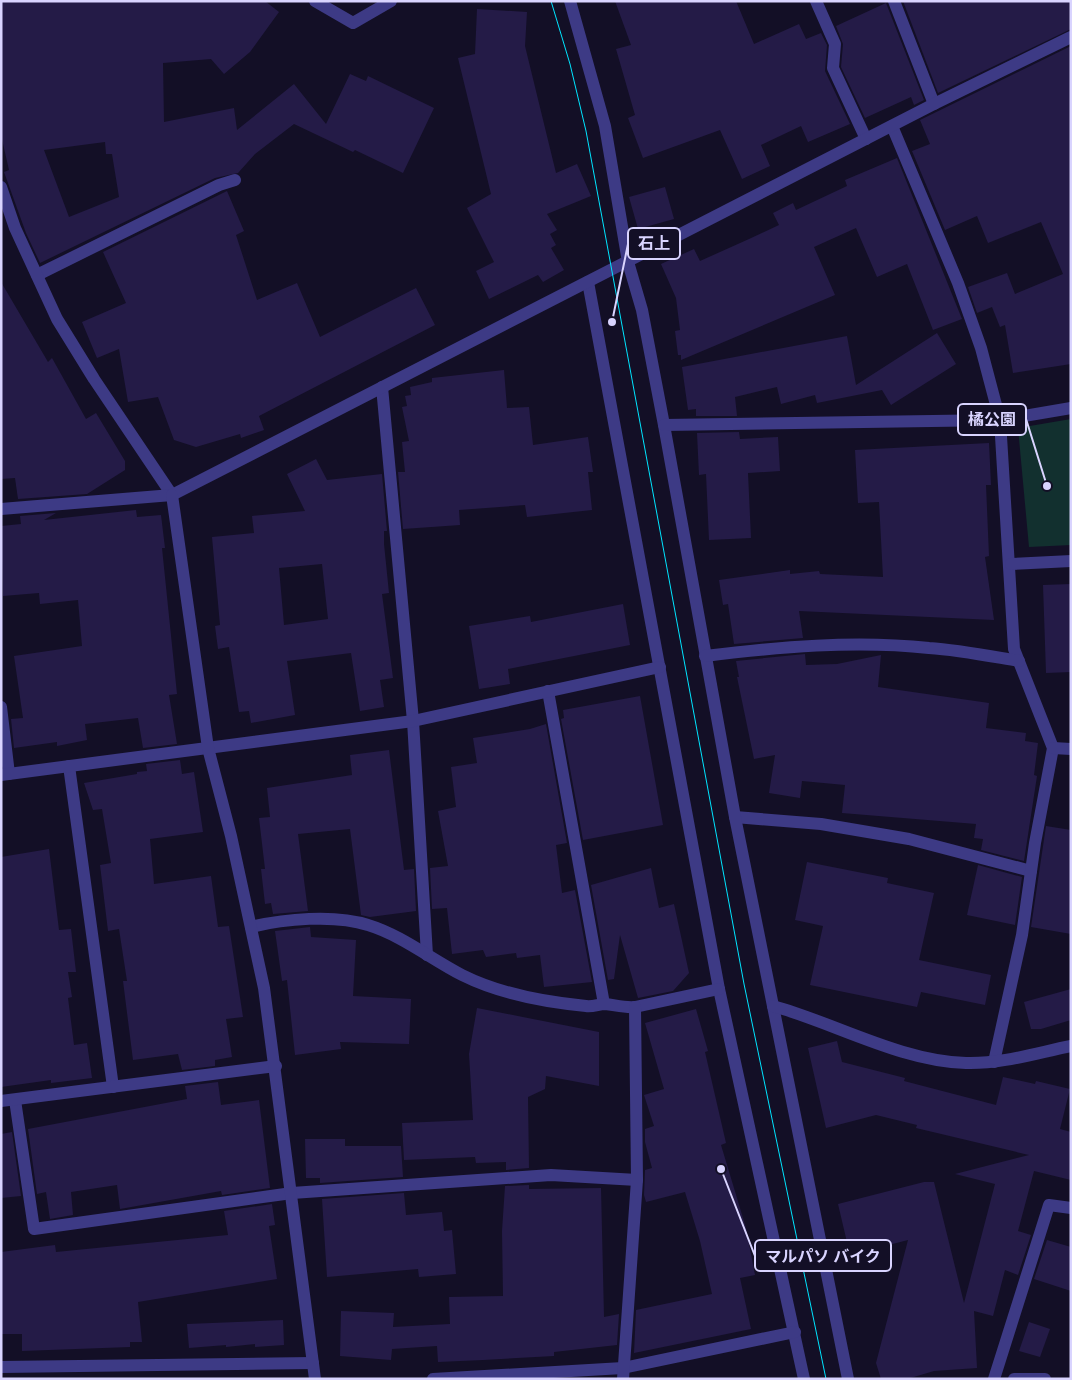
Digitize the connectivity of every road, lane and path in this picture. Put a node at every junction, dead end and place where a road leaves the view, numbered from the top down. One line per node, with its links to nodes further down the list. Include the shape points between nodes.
1 (315, 1): 2 (street, via 353,23)
2 (391, 1)
3 (570, 1): 12 (street, via 605,126)
4 (816, 1): 9 (street, via 835,44 833,68)
5 (894, 1): 7 (street)
6 (1071, 37): 7 (street)
7 (934, 104): 8 (street)
8 (892, 126): 9 (street); 17 (street, via 958,283 981,348)
9 (866, 139): 12 (street)
10 (235, 180): 13 (street, via 218,185)
11 (1, 188): 13 (street)
12 (628, 262): 14 (street); 18 (street, via 642,310)
13 (37, 275): 19 (street, via 57,319)
14 (588, 282): 15 (street); 25 (street)
15 (382, 387): 19 (street); 28 (street)
16 (1071, 408): 17 (street)
17 (1000, 420): 18 (street); 22 (street)
18 (664, 425): 23 (street)
19 (172, 495): 20 (street); 29 (street)
20 (1, 509)
21 (1071, 562): 22 (street)
22 (1011, 564): 24 (street, via 1014,649)
23 (705, 656): 24 (street, via 846,645 928,648); 34 (street)
24 (1019, 661): 30 (street)
25 (660, 667): 26 (street); 38 (street)
26 (548, 692): 28 (street); 39 (street)
27 (1, 707): 33 (street)
28 (413, 721): 29 (street); 37 (street)
29 (208, 748): 32 (street); 36 (street)
30 (1052, 748): 31 (street); 35 (street)
31 (1071, 749)
32 (69, 766): 33 (street); 45 (street)
33 (5, 775)
34 (735, 817): 35 (street, via 821,824 909,839); 40 (street)
35 (1031, 871): 43 (street, via 1022,935)
36 (251, 928): 37 (street, via 301,920 367,924); 44 (street)
37 (427, 955): 39 (street, via 461,974 511,995 586,1006)
38 (719, 988): 41 (street); 51 (street)
39 (604, 1004): 41 (street)
40 (773, 1006): 43 (street, via 900,1050 964,1063); 58 (street)
41 (635, 1007): 48 (street)
42 (1071, 1046): 43 (street)
43 (994, 1062)
44 (276, 1066): 45 (street); 49 (street)
45 (113, 1087): 46 (street)
46 (15, 1100): 47 (street); 49 (street, via 34,1229)
47 (1, 1102)
48 (637, 1180): 49 (street, via 551,1174); 54 (street)
49 (292, 1193): 52 (street)
50 (1071, 1208): 59 (street, via 1049,1205)
51 (795, 1332): 54 (street); 57 (street)
52 (313, 1363): 53 (street); 55 (street)
53 (1, 1367)
54 (623, 1373): 56 (street)
55 (315, 1379)
56 (433, 1379)
57 (804, 1379)
58 (848, 1379)
59 (994, 1379)
60 (1014, 1379): 61 (street)
61 (1045, 1379)

